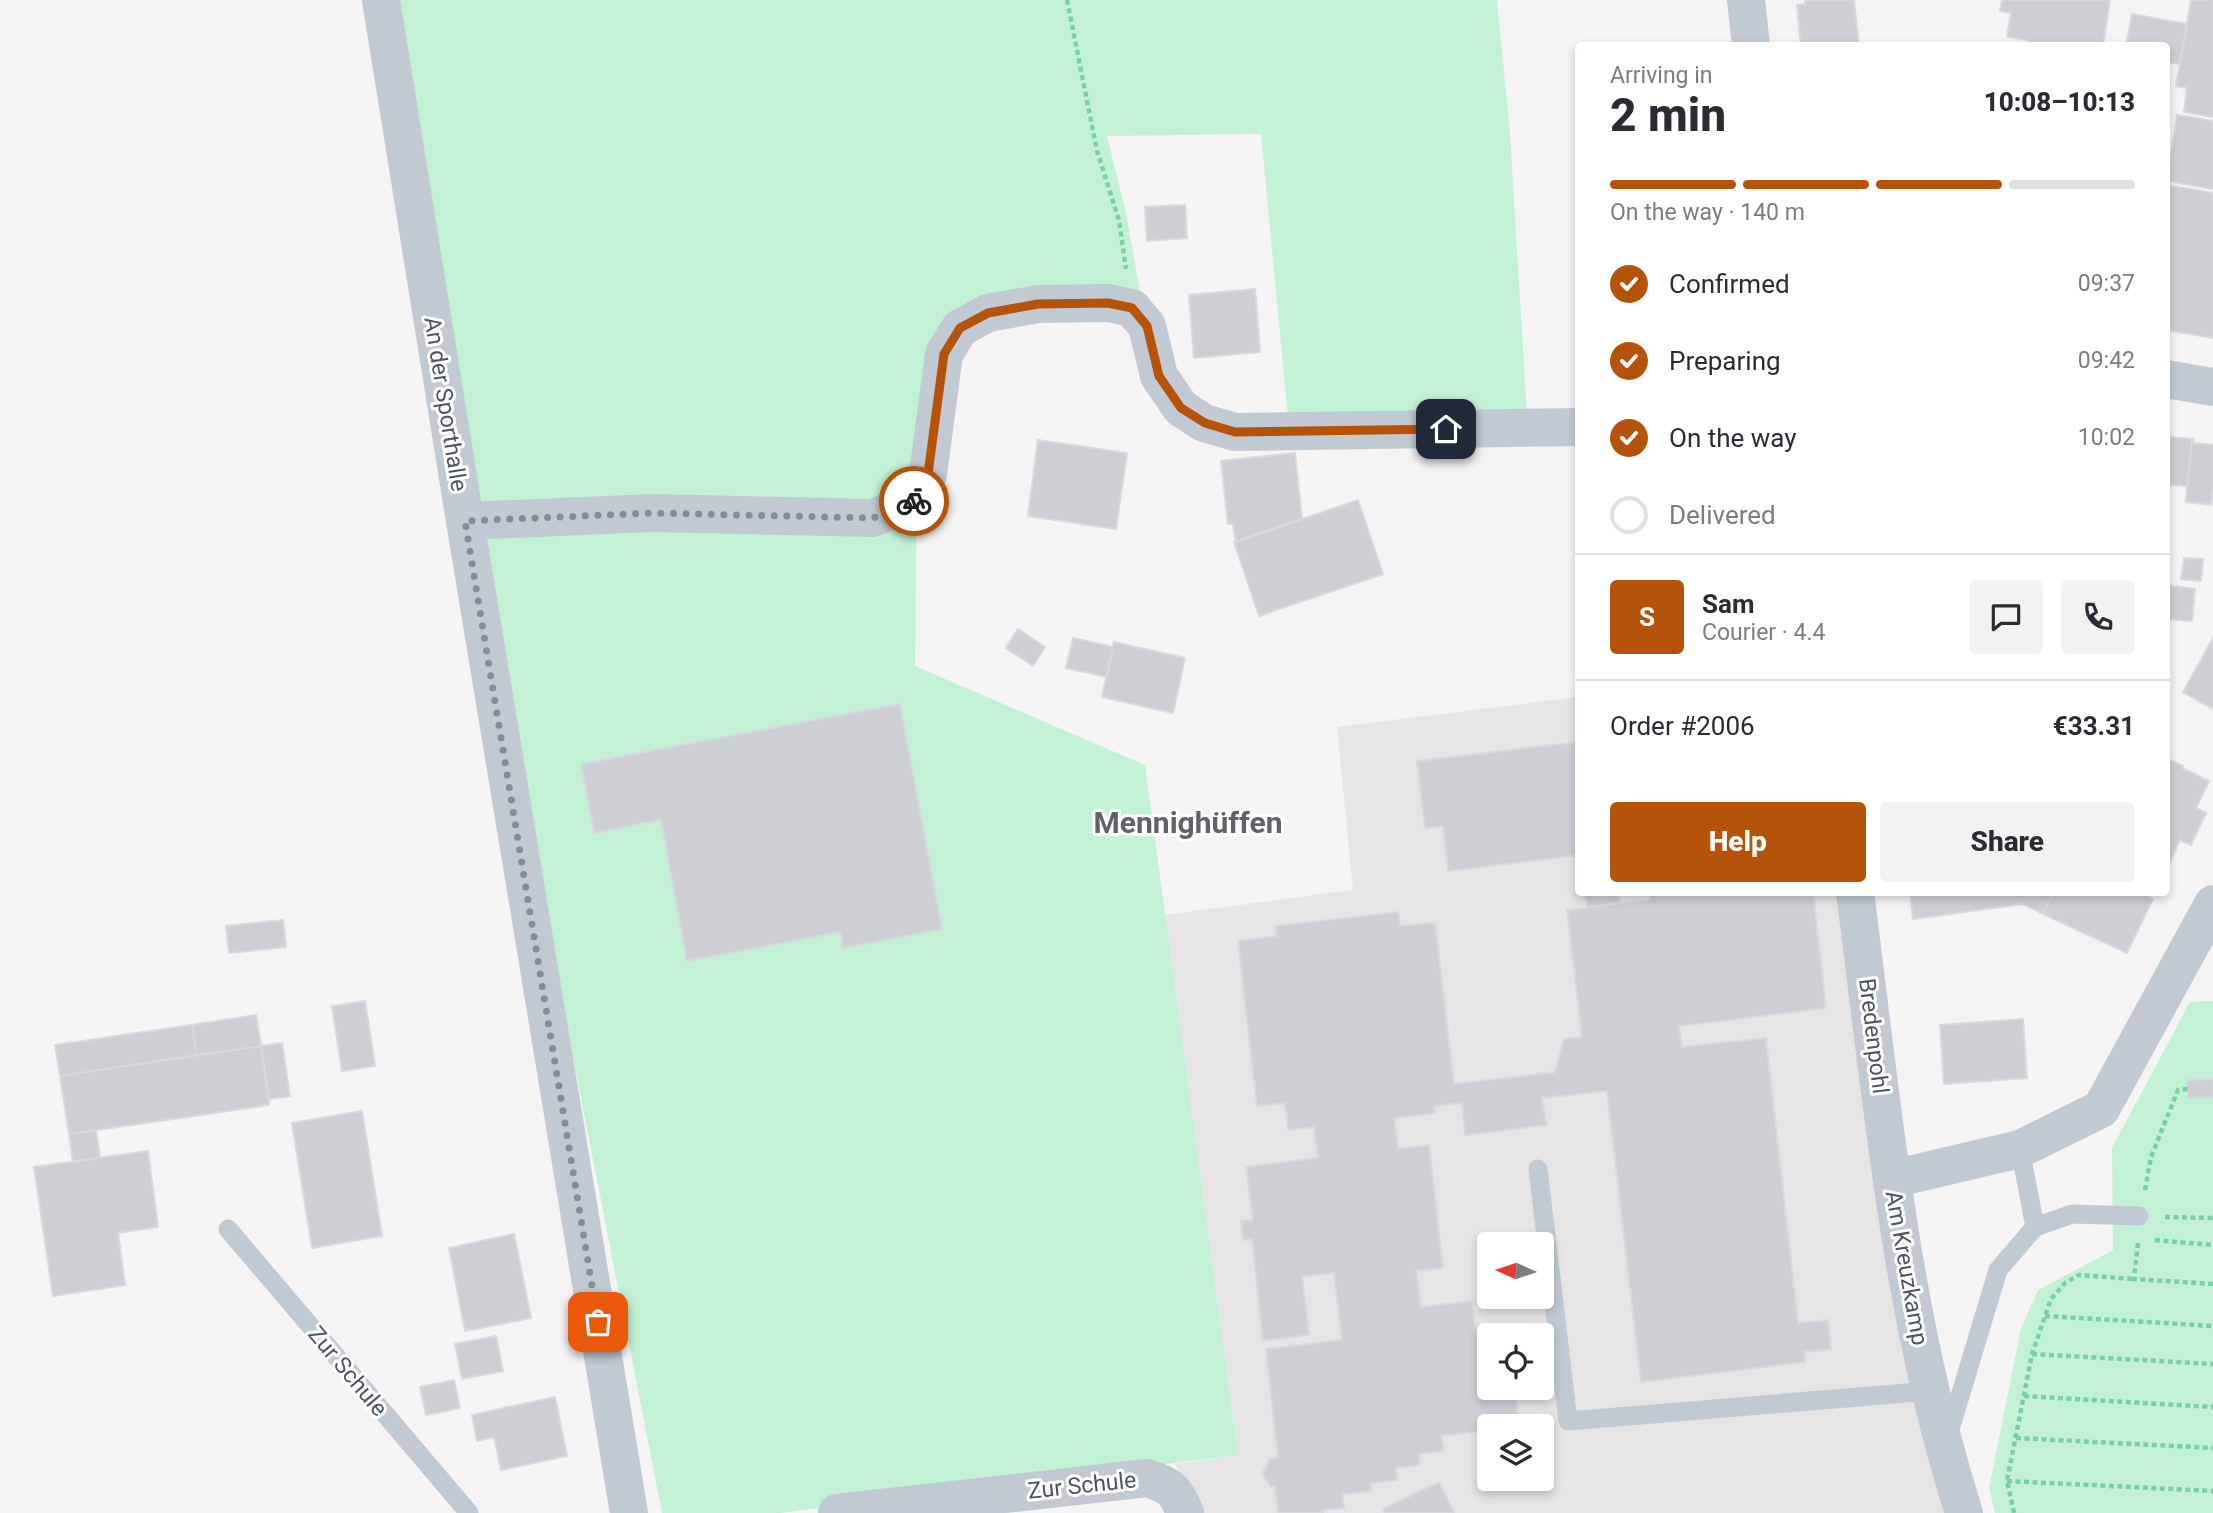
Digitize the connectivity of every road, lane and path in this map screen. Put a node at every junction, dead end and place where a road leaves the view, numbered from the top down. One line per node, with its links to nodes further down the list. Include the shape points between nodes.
1 (382, 0): 9 (street, An der Sporthalle)
2 (1067, 0): 5 (path, via 1097,151 1119,220)
3 (1746, 0): 4 (street)
4 (1751, 42)
5 (1132, 308): 8 (street, via 1147,326 1159,376 1181,408 1205,423 1235,432); 9 (street, via 1108,303 1038,304 988,313 960,328 944,354 928,474 914,501 873,518 652,513)
6 (2170, 380): 7 (street)
7 (2213, 387)
8 (1575, 427)
9 (465, 521): 37 (street, An der Sporthalle)
10 (1856, 896): 15 (street, Bredenpohl)
11 (2213, 904): 13 (street, Am Kreuzkamp, via 2101,1109)
12 (2188, 1089): 16 (path, via 2178,1090 2151,1157)
13 (2020, 1149): 15 (street, Am Kreuzkamp); 18 (lane)
14 (1538, 1169): 28 (lane, via 1567,1421)
15 (1892, 1180): 28 (street, Am Kreuzkamp)
16 (2139, 1216): 17 (path); 18 (lane, via 2072,1214); 20 (path)
17 (2213, 1218)
18 (2035, 1227): 33 (lane, via 1998,1270)
19 (228, 1229): 36 (lane, Zur Schule)
20 (2138, 1239): 21 (path); 22 (path)
21 (2213, 1244)
22 (2134, 1279): 23 (path); 24 (path, via 2079,1275 2051,1299)
23 (2213, 1284)
24 (2045, 1316): 25 (path); 26 (path)
25 (2213, 1326)
26 (2032, 1354): 27 (path); 29 (path)
27 (2213, 1364)
28 (1930, 1391): 33 (street, Am Kreuzkamp)
29 (2024, 1396): 30 (path); 31 (path)
30 (2213, 1407)
31 (2016, 1438): 32 (path); 34 (path)
32 (2213, 1448)
33 (1943, 1450): 40 (street, Am Kreuzkamp)
34 (2007, 1481): 35 (path); 41 (path)
35 (2213, 1491)
36 (469, 1513)
37 (629, 1513)
38 (837, 1513): 39 (street, Zur Schule, via 1147,1478 1168,1485)
39 (1185, 1513)
40 (1964, 1513)
41 (2014, 1513)

